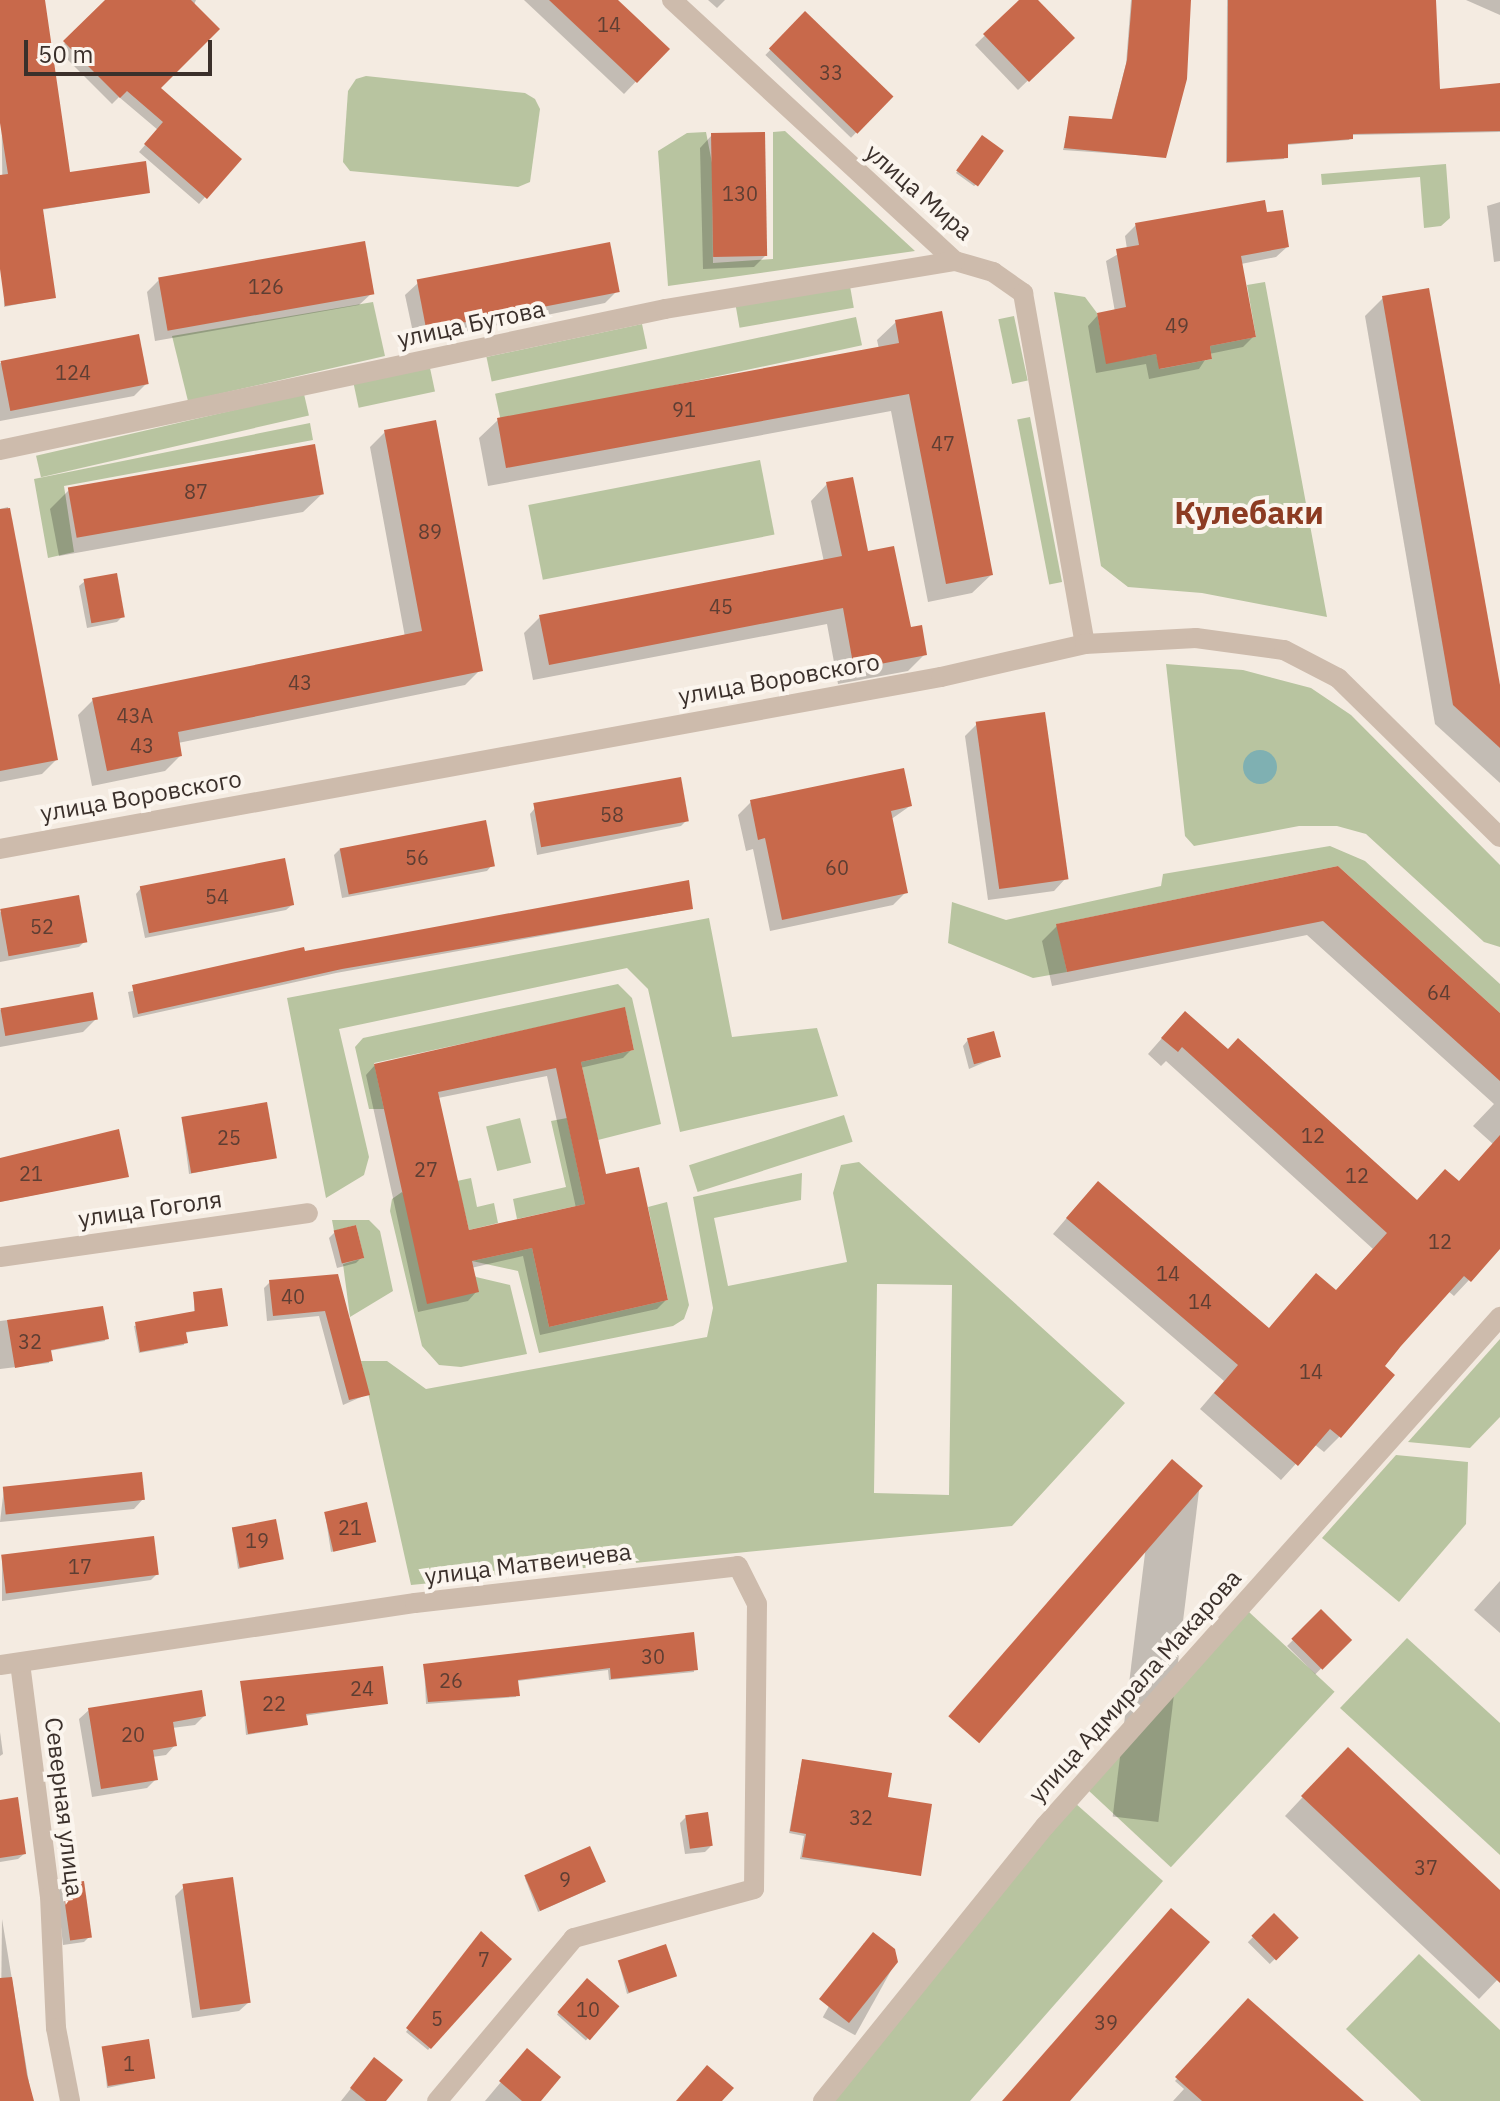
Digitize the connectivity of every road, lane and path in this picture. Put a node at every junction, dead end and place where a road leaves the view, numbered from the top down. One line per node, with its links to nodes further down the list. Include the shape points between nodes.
1 (672, 0): 2 (street, улица Мира)
2 (955, 261): 3 (street, улица Бутова, via 665,309); 4 (street, улица Мира, via 993,272 1023,293)
3 (0, 450)
4 (1085, 644): 5 (street, улица Воровского, via 1196,638 1284,650 1338,678); 6 (street, улица Воровского, via 941,677)
5 (1500, 837)
6 (0, 849)
7 (308, 1213): 8 (street, улица Гоголя)
8 (0, 1257)
9 (1500, 1317): 13 (street, улица Адмирала Макарова, via 1045,1826)
10 (10, 1664): 11 (street, Северная улица, via 50,1896 56,2028); 12 (street, улица Матвеичева, via 415,1603 738,1566 757,1604 754,1889 574,1938)
11 (70, 2101)
12 (437, 2101)
13 (823, 2101)

